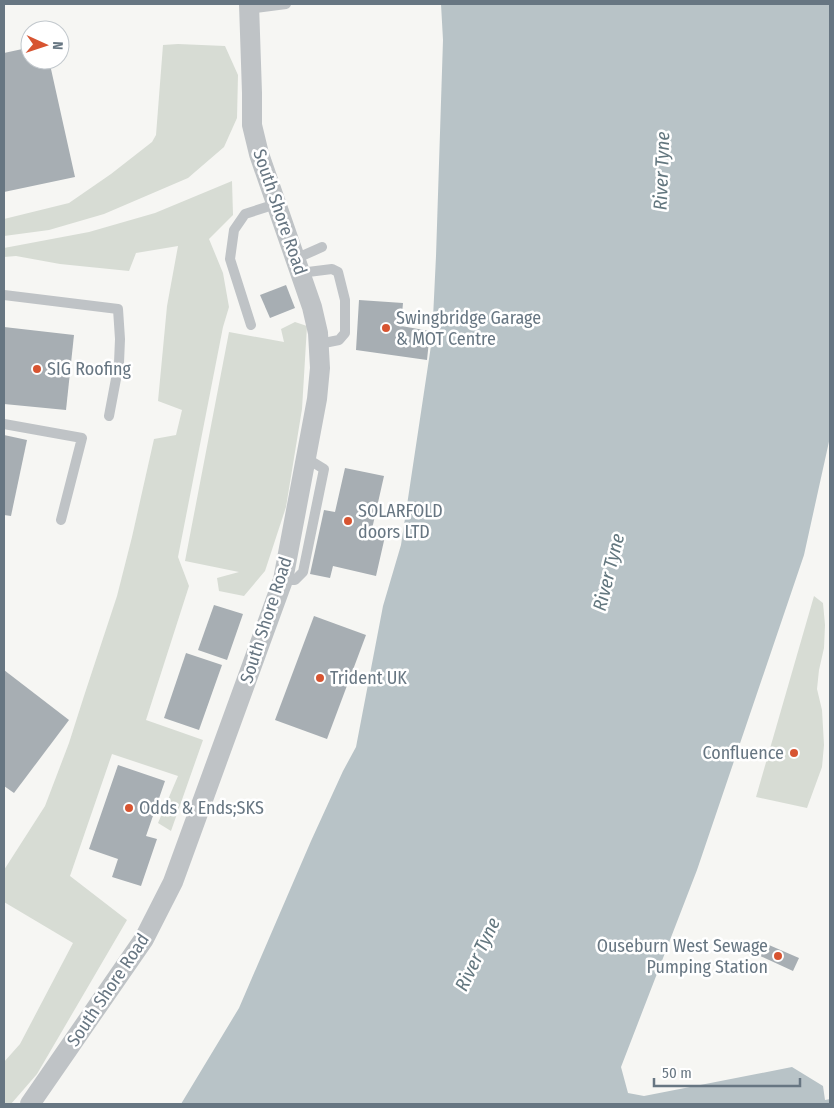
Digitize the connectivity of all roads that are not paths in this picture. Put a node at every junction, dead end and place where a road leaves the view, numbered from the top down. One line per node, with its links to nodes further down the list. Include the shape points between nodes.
1 (286, 4): 2 (lane)
2 (249, 6): 3 (street, South Shore Road, via 252,125)
3 (276, 204): 5 (street, South Shore Road); 7 (lane, via 245,214 234,230 230,259)
4 (322, 247): 5 (lane)
5 (298, 266): 8 (street, South Shore Road, via 312,307); 8 (lane, via 332,268 338,272 346,300 345,334 339,340)
6 (4, 295): 9 (lane, via 118,309 119,363)
7 (251, 325)
8 (319, 344): 12 (street, South Shore Road, via 318,391 283,580 172,882 144,939)
9 (109, 416)
10 (4, 424): 11 (lane, via 82,438)
11 (61, 520)
12 (30, 1104)

